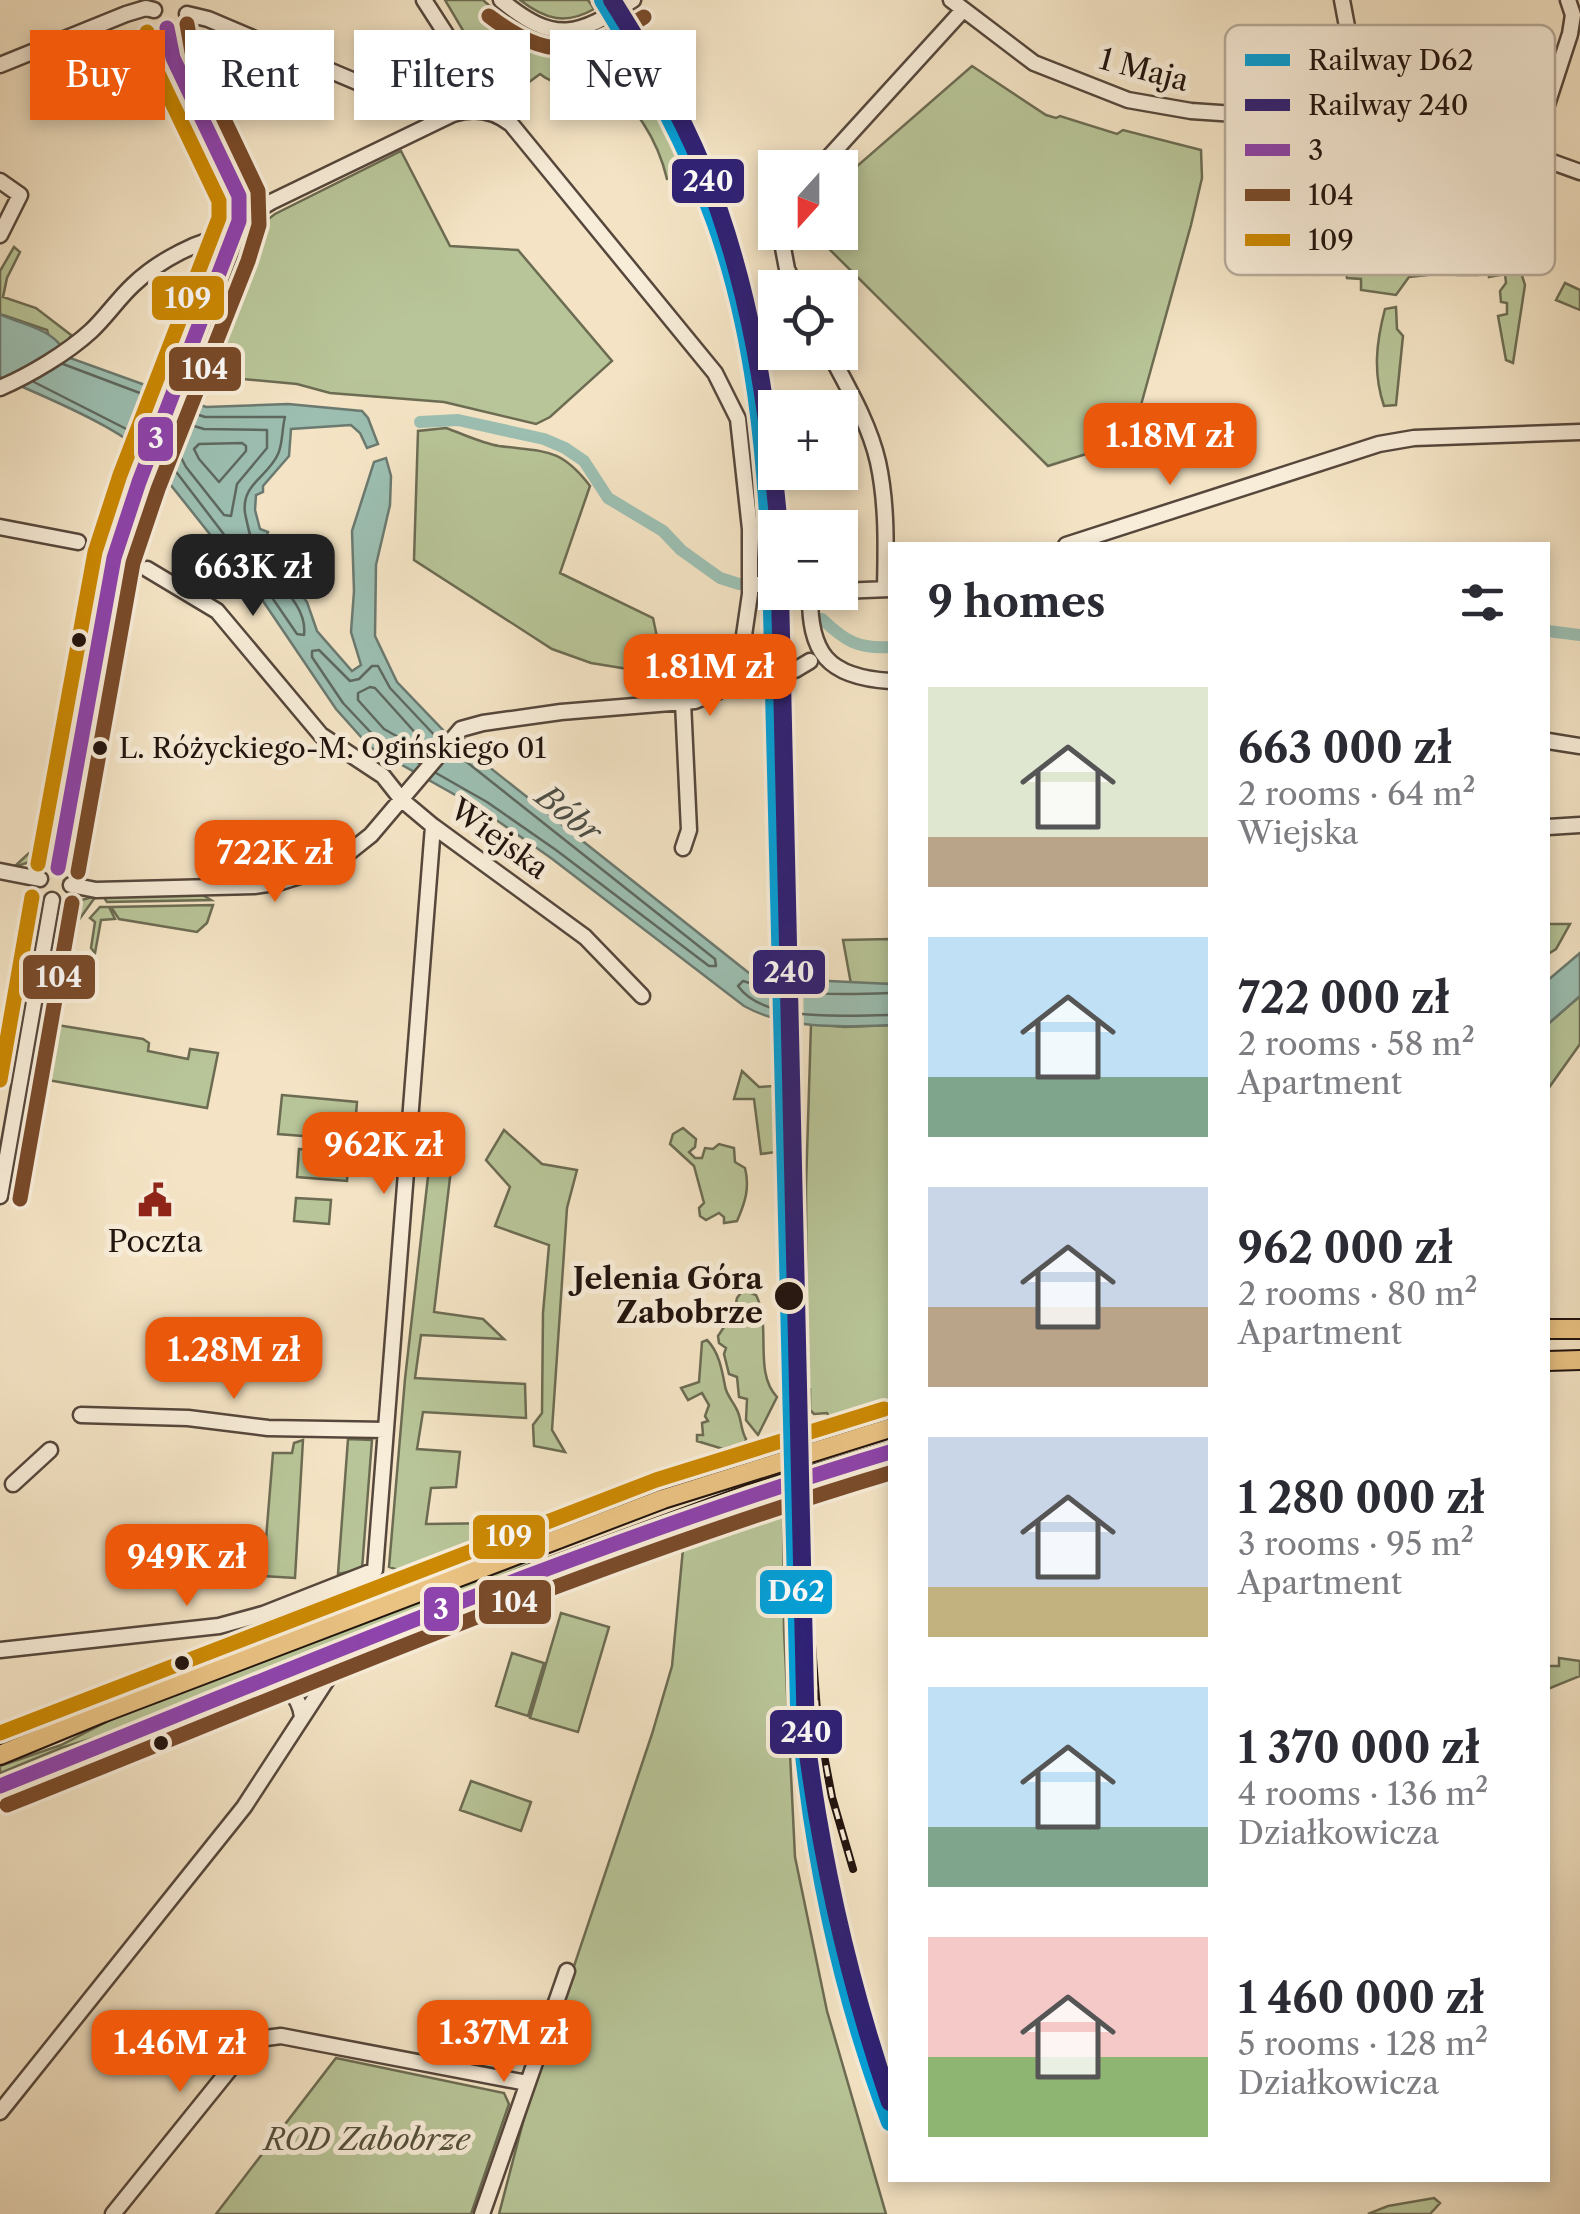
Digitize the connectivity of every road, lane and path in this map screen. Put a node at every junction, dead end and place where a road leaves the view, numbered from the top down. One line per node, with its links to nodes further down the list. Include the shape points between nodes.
1 (424, 0): 11 (street)
2 (501, 0): 5 (street, via 556,32 578,31)
3 (1342, 0): 9 (street)
4 (1568, 0): 13 (street, via 1570,34)
5 (632, 1)
6 (156, 5): 10 (street, via 156,21); 12 (street)
7 (957, 5): 15 (street, 1 Maja, via 1034,63 1065,76 1128,100); 18 (street)
8 (184, 7): 10 (street, via 180,25); 14 (street)
9 (1347, 25)
10 (166, 28): 22 (street, via 173,58 239,196)
11 (443, 30)
12 (0, 64)
13 (1555, 81)
14 (354, 83)
15 (1225, 113)
16 (438, 120): 22 (street)
17 (504, 120): 31 (street, via 724,386 738,418)
18 (834, 150)
19 (1555, 163): 20 (street, 1 Maja)
20 (1580, 172)
21 (0, 181): 23 (street, via 20,194)
22 (237, 228): 25 (street, via 161,264 70,347); 47 (street, via 118,543)
23 (0, 236)
24 (839, 370): 33 (street, via 877,459)
25 (1, 388)
26 (1580, 432): 29 (street, via 1380,444)
27 (0, 527): 28 (street)
28 (78, 542)
29 (1075, 542)
30 (147, 569): 42 (street, Wiejska, via 216,611 321,736 384,776)
31 (751, 584): 32 (street); 37 (street)
32 (758, 585)
33 (888, 589): 34 (street)
34 (858, 590)
35 (810, 610): 38 (street, via 810,629 822,652 844,672)
36 (810, 661): 37 (street, via 795,670)
37 (733, 678): 39 (street, via 708,697)
38 (888, 681)
39 (683, 702): 42 (street, via 483,722 458,733); 46 (street, via 689,830)
40 (1550, 740): 41 (street)
41 (1580, 746)
42 (402, 800): 44 (street, Wiejska); 50 (street, via 342,858 282,882 114,890)
43 (1580, 825): 45 (street)
44 (434, 826): 52 (street, Wiejska, via 586,936); 60 (street)
45 (1550, 827)
46 (683, 848)
47 (58, 868): 49 (street); 50 (street)
48 (0, 871): 49 (street)
49 (40, 879): 51 (street, via 40,890)
50 (72, 885): 51 (street, via 65,897)
51 (52, 900): 53 (street)
52 (642, 996)
53 (0, 1196)
54 (1550, 1330): 55 (main road)
55 (1580, 1330)
56 (1580, 1360): 57 (main road)
57 (1550, 1361)
58 (82, 1415): 60 (street)
59 (888, 1429): 68 (main road, via 726,1478)
60 (386, 1430): 65 (street, via 375,1570 220,1626)
61 (50, 1450): 63 (street)
62 (888, 1453): 64 (main road, bridge, via 750,1494)
63 (13, 1484)
64 (360, 1641): 66 (main road); 67 (street)
65 (0, 1650)
66 (260, 1682): 67 (street, via 291,1692); 69 (main road)
67 (306, 1711): 72 (street, via 244,1807)
68 (0, 1756)
69 (0, 1786)
70 (566, 1971): 71 (street)
71 (527, 2083): 73 (street, via 281,2036 258,2039); 74 (street)
72 (0, 2112)
73 (113, 2214)
74 (482, 2214)

